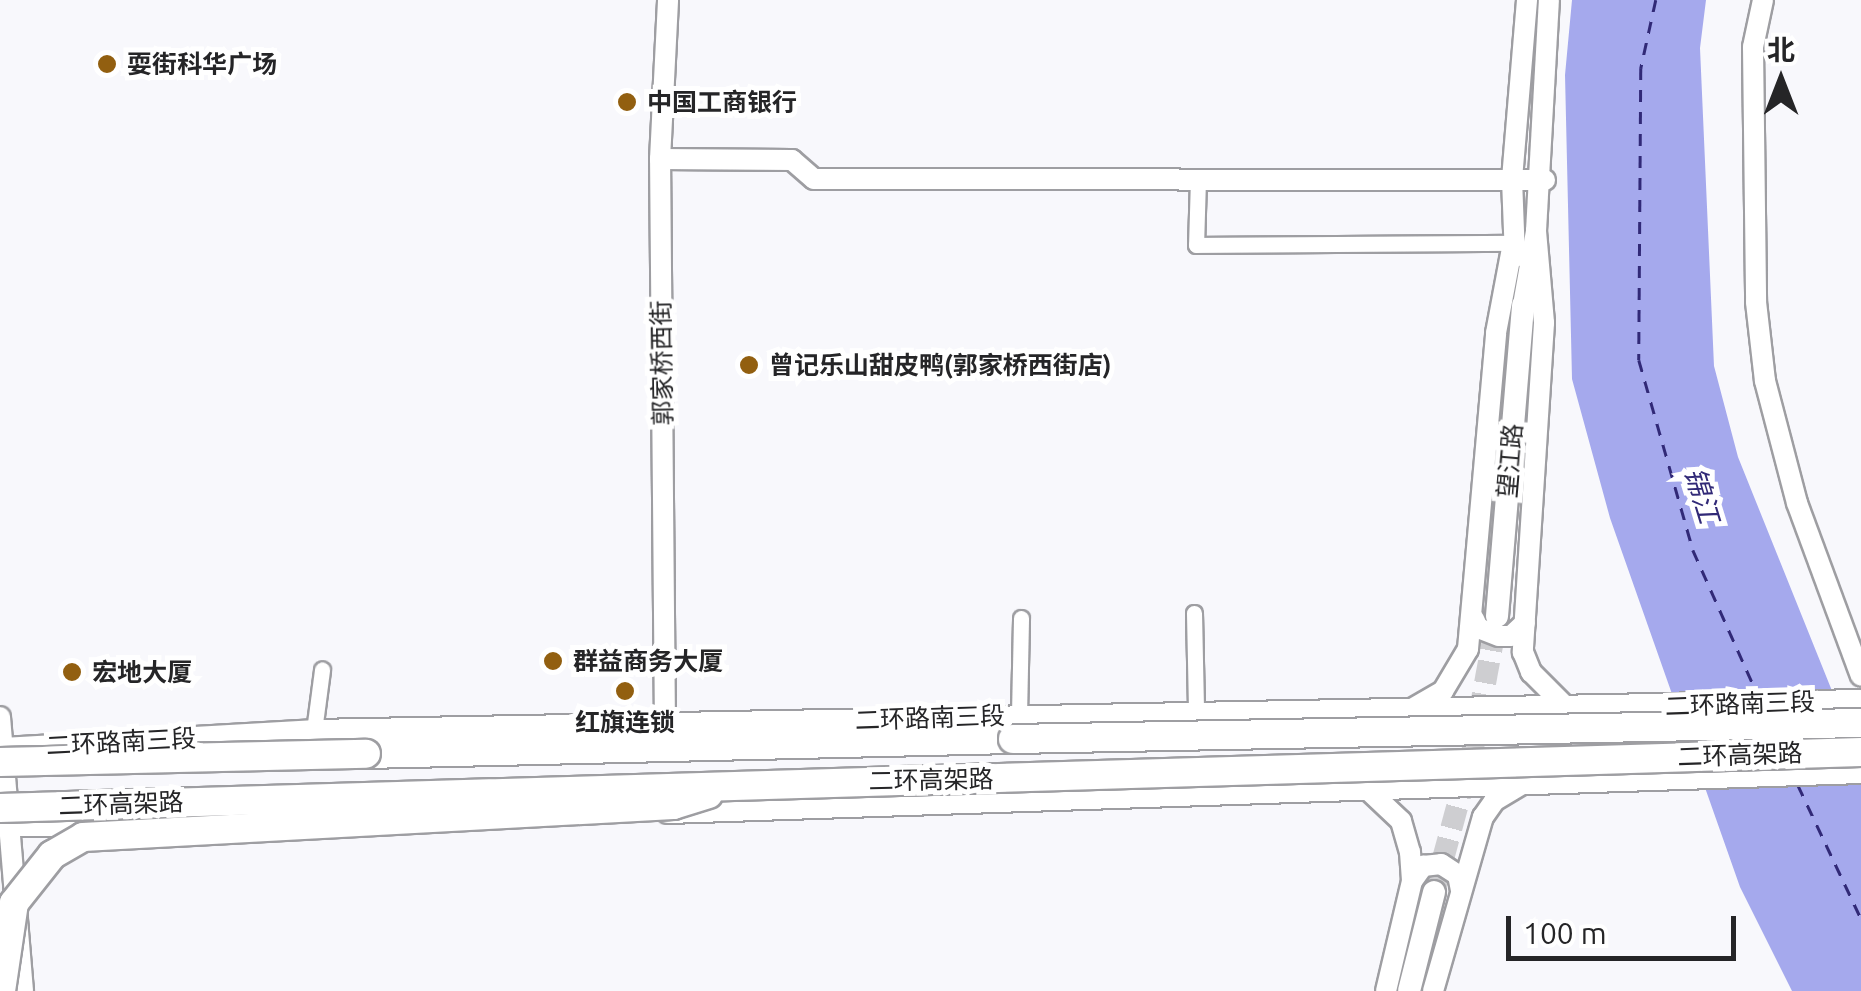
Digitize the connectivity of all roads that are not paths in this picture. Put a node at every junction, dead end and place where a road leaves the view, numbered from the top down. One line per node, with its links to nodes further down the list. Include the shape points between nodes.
1 (668, 0): 5 (street, 郭家桥西街)
2 (1527, 0): 7 (street, 望江路)
3 (1549, 0): 8 (street, 望江路)
4 (1763, 0): 16 (street, via 1753,48 1756,302 1765,381 1797,502)
5 (660, 159): 6 (street, via 792,160 814,179); 26 (street, 郭家桥西街)
6 (1198, 179): 7 (street); 10 (street, via 1196,246)
7 (1512, 179): 8 (street); 10 (street, 望江路)
8 (1541, 180): 9 (street, 望江路)
9 (1536, 231): 11 (street, 望江路); 15 (street, via 1544,324)
10 (1513, 244): 11 (street, 望江路); 13 (street, via 1496,333)
11 (1523, 305): 13 (main road, 望江路)
12 (1194, 613): 22 (street)
13 (1486, 617): 15 (street, via 1478,628 1499,636 1511,636); 21 (street, via 1444,692)
14 (1021, 618): 23 (street)
15 (1524, 623): 20 (street, via 1531,672)
16 (1856, 652): 18 (street)
17 (322, 670): 27 (street)
18 (1861, 676)
19 (1861, 700): 20 (main road, 二环路南三段)
20 (1564, 705): 21 (main road, 二环路南三段)
21 (1412, 709): 22 (main road, 二环路南三段)
22 (1196, 712): 23 (main road, 二环路南三段)
23 (1019, 715): 26 (main road, 二环路南三段)
24 (0, 717): 28 (street)
25 (1861, 724): 30 (highway, 二环高架路, bridge)
26 (665, 727): 27 (main road, 二环路南三段)
27 (314, 731): 28 (main road, 二环路南三段)
28 (0, 749): 30 (highway, bridge); 36 (street)
29 (1861, 752): 34 (highway, 二环高架路, bridge)
30 (366, 754): 31 (highway, 二环高架路, bridge)
31 (0, 762)
32 (1861, 772): 33 (main road)
33 (1526, 782): 35 (main road); 38 (street, via 1494,801 1483,817)
34 (743, 783): 36 (highway, 二环高架路, bridge); 40 (highway, bridge, via 673,805 83,837 52,855 14,903)
35 (1364, 786): 36 (main road, via 388,822); 37 (street, via 1401,820)
36 (4, 819): 41 (street)
37 (1412, 882): 38 (street, via 1422,866 1441,864 1458,875); 42 (street)
38 (1460, 891): 44 (street)
39 (1434, 892): 43 (main road)
40 (0, 991)
41 (22, 991)
42 (1386, 991)
43 (1410, 991)
44 (1433, 991)

